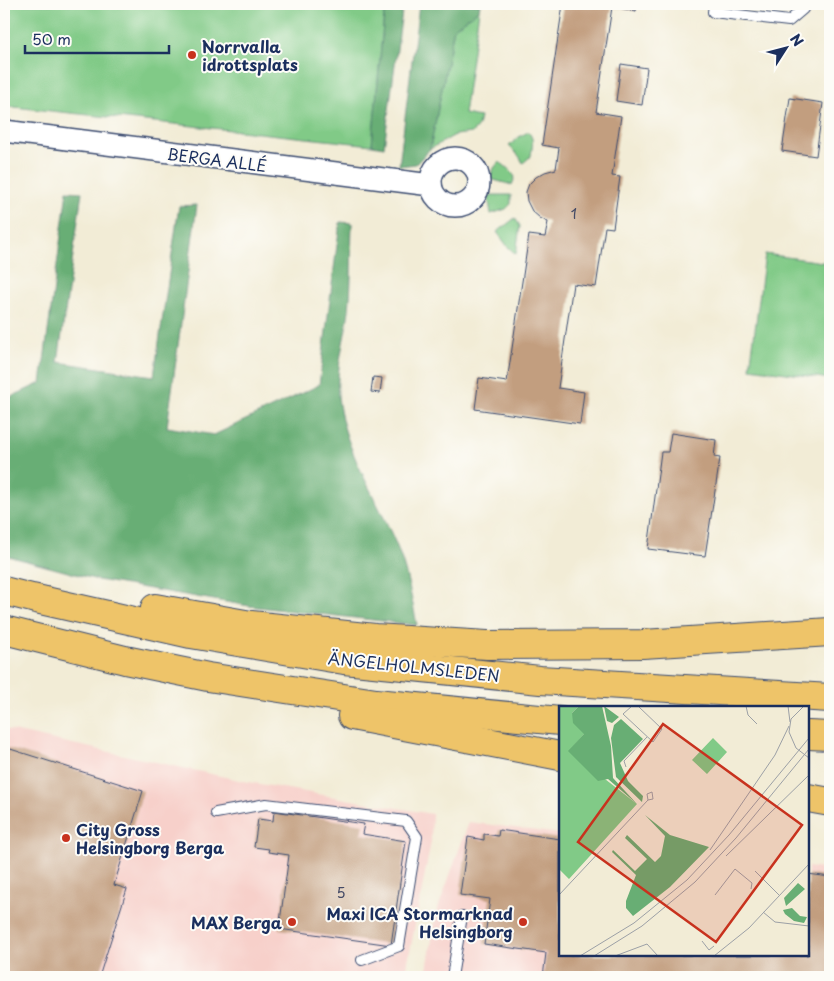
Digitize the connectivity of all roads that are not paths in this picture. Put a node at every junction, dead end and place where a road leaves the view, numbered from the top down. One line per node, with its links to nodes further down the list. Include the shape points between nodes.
1 (714, 4): 2 (lane, via 713,12 789,21)
2 (805, 4)
3 (4, 132): 4 (street, BERGA ALLÉ)
4 (431, 186)
5 (4, 572): 8 (highway, via 99,598 241,623 375,638 487,645 643,644)
6 (4, 591): 10 (highway, ÄNGELHOLMSLEDEN, via 191,634 344,660 540,680)
7 (4, 630): 9 (highway)
8 (830, 632)
9 (125, 660): 11 (highway, via 208,677 376,703); 14 (highway, via 276,701)
10 (830, 698)
11 (559, 721)
12 (809, 735): 13 (highway)
13 (830, 736)
14 (559, 756)
15 (809, 798): 16 (highway)
16 (830, 802)
17 (216, 813): 19 (lane, via 266,804 406,821 417,837 399,946)
18 (462, 916): 20 (lane)
19 (362, 960)
20 (452, 977)

